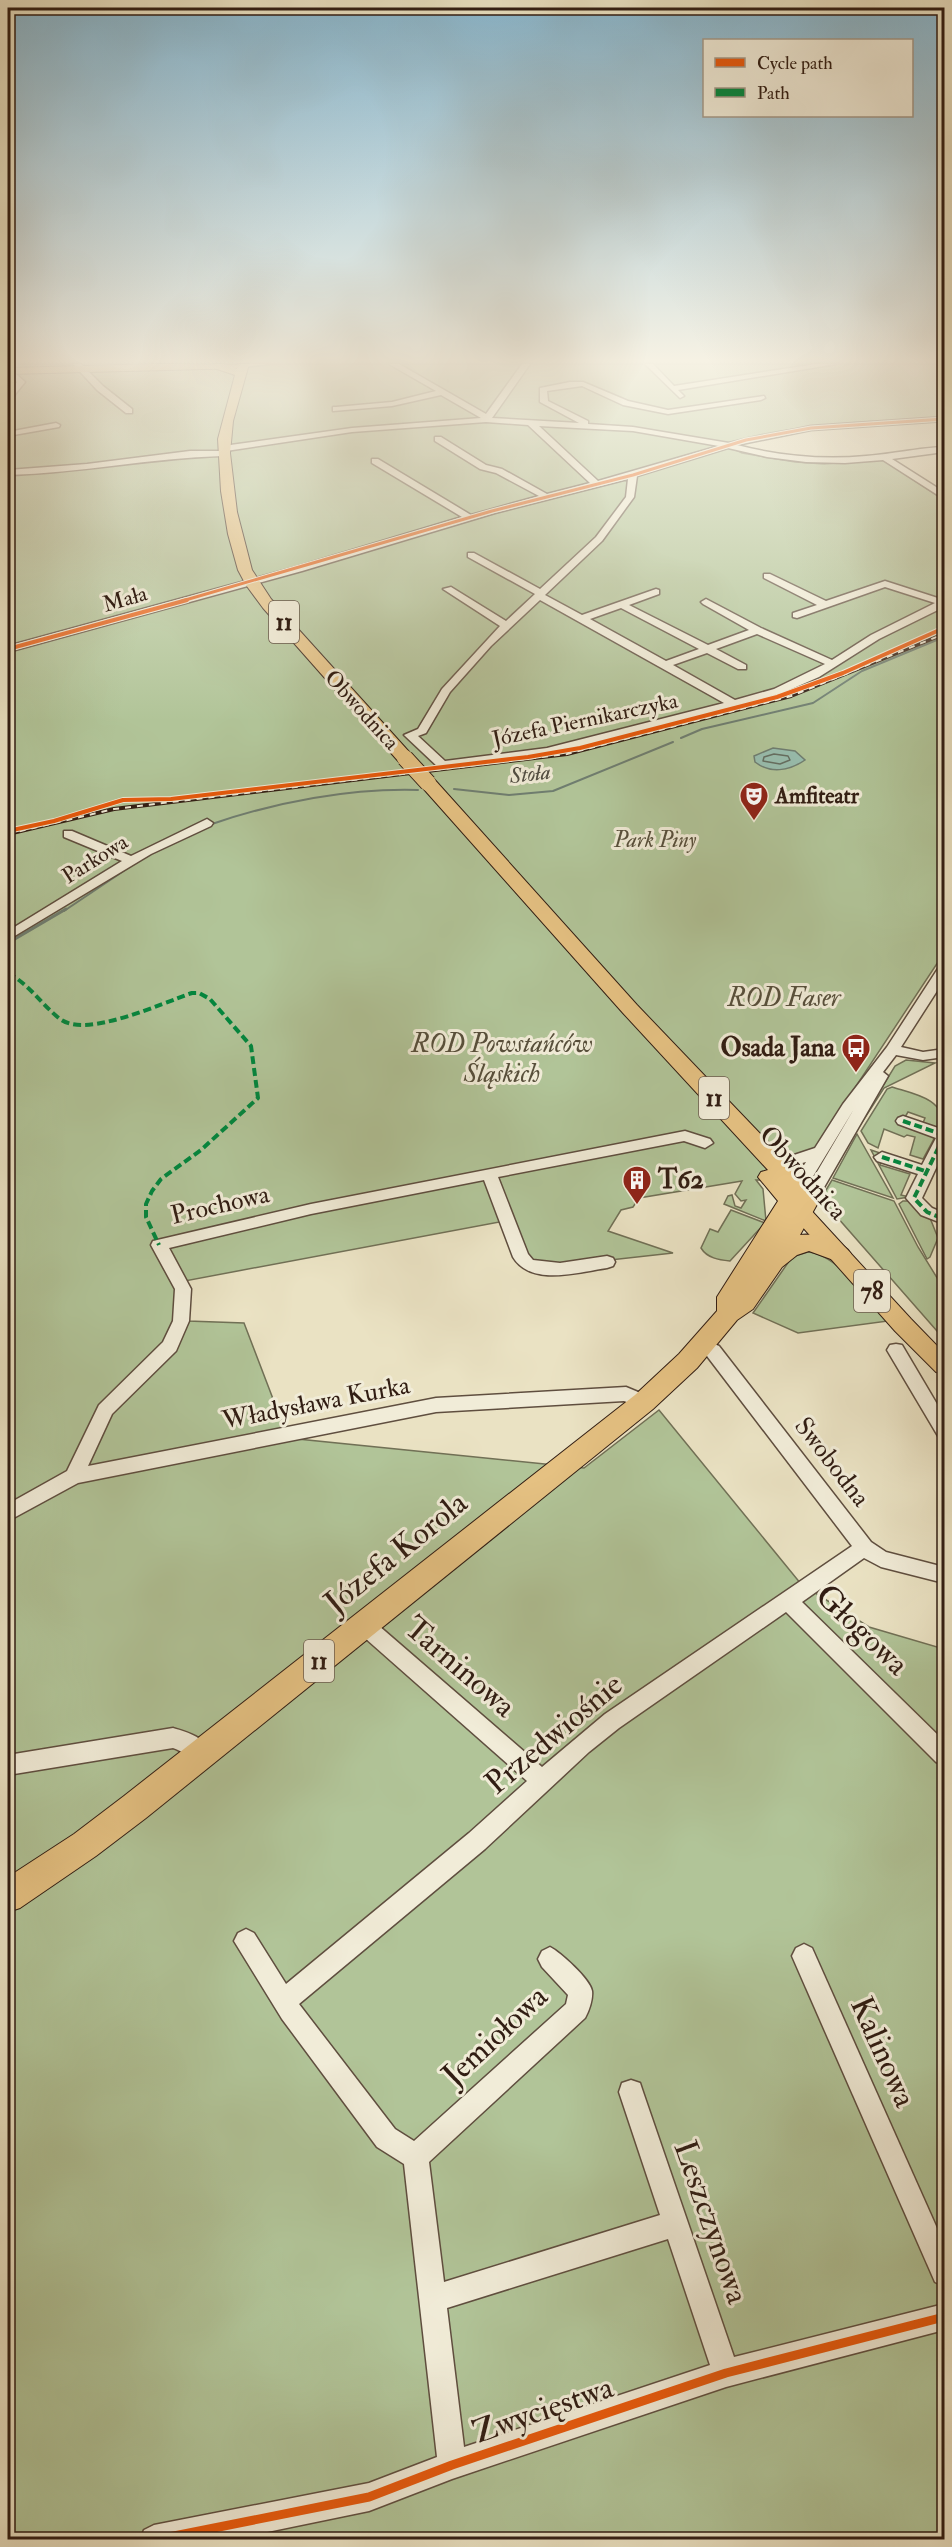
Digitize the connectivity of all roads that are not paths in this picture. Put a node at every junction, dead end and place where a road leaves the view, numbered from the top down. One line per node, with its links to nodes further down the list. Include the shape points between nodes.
1 (229, 483): 14 (highway, Obwodnica / 11, via 242,560)
2 (411, 483): 11 (street)
3 (520, 483): 10 (street)
4 (595, 483): 8 (street)
5 (605, 483): 8 (street, Mała)
6 (632, 483): 17 (street, Józefa Piernikarczyka, via 630,497 599,539)
7 (924, 483): 9 (street)
8 (597, 485): 10 (street, Mała)
9 (945, 496)
10 (546, 497): 11 (street, Mała)
11 (470, 518): 14 (street, Mała)
12 (471, 555): 17 (street)
13 (767, 576): 21 (street)
14 (251, 582): 26 (street, Mała); 37 (highway, Obwodnica / 11, bridge)
15 (448, 589): 24 (street)
16 (656, 592): 20 (street)
17 (540, 594): 23 (street); 24 (street, Józefa Piernikarczyka)
18 (706, 602): 25 (street)
19 (944, 603): 21 (street, via 885,584); 28 (street)
20 (622, 605): 23 (street); 27 (street)
21 (826, 605): 22 (street)
22 (796, 615)
23 (581, 619): 29 (street)
24 (506, 625): 31 (street, Józefa Piernikarczyka, via 446,691 422,731 410,735 442,765 547,751 644,728)
25 (757, 630): 27 (street); 28 (street)
26 (8, 649)
27 (706, 650): 29 (street); 30 (street)
28 (828, 663): 31 (street, via 785,688)
29 (665, 666): 31 (street)
30 (742, 668)
31 (730, 701)
32 (207, 823): 34 (street, Parkowa)
33 (68, 834): 34 (street)
34 (131, 860): 35 (street, Parkowa)
35 (8, 936)
36 (945, 970): 38 (street)
37 (630, 1009): 44 (highway, Obwodnica / 11); 48 (highway, Obwodnica / 11, via 686,1082)
38 (892, 1050): 39 (street, via 922,1056); 43 (street); 48 (street, via 888,1063)
39 (945, 1053)
40 (903, 1121): 41 (street)
41 (945, 1136): 46 (street)
42 (705, 1143): 47 (street, Prochowa, via 685,1136)
43 (819, 1152): 44 (street, via 791,1161); 48 (street)
44 (766, 1153): 48 (highway, Obwodnica / 11)
45 (882, 1157): 46 (street)
46 (925, 1171): 49 (street, via 914,1198 928,1213)
47 (490, 1175): 52 (street, via 527,1266 541,1269); 60 (street, Prochowa, via 311,1209 159,1245 183,1289 181,1321 170,1346 105,1410)
48 (800, 1200): 50 (main road, Obwodnica / 78); 51 (highway, Józefa Korola / 11); 53 (highway, Józefa Korola / 11, via 729,1297); 56 (main road, Obwodnica / 78)
49 (945, 1219)
50 (838, 1254): 51 (highway, via 815,1244 801,1243); 57 (main road, Obwodnica / 78)
51 (773, 1261): 53 (highway, Józefa Korola / 11, via 744,1303)
52 (607, 1262)
53 (728, 1314): 54 (highway, Józefa Korola / 11)
54 (702, 1345): 58 (highway, Józefa Korola / 11); 62 (street, Swobodna, via 713,1352)
55 (896, 1350): 59 (street)
56 (945, 1354)
57 (945, 1366)
58 (644, 1402): 60 (street, Władysława Kurka, via 626,1394 436,1405); 65 (highway, Józefa Korola / 11)
59 (945, 1431)
60 (74, 1476): 61 (street, Władysława Kurka)
61 (8, 1513)
62 (864, 1548): 63 (street, Swobodna, via 881,1558); 64 (street, Przedwiośnie)
63 (945, 1575)
64 (788, 1602): 67 (street, Głogowa); 69 (street, Przedwiośnie, via 612,1721)
65 (364, 1625): 66 (highway, Józefa Korola / 11); 69 (street, Tarninowa)
66 (201, 1754): 68 (street, via 188,1742 173,1738); 70 (highway, Józefa Korola / 11, via 85,1845)
67 (945, 1755)
68 (8, 1765)
69 (542, 1781): 74 (street, Przedwiośnie, via 477,1841)
70 (8, 1896)
71 (246, 1941): 74 (street)
72 (804, 1956): 78 (street, Kalinowa)
73 (550, 1959): 76 (street, Jemiołowa, via 580,1991 577,2010)
74 (292, 1995): 76 (street, via 386,2138)
75 (631, 2092): 77 (street, Leszczynowa)
76 (416, 2157): 79 (street)
77 (674, 2224): 79 (street); 81 (street, Leszczynowa)
78 (945, 2273)
79 (432, 2299): 82 (street)
80 (945, 2317): 81 (street, Zwycięstwa)
81 (726, 2373): 82 (street, Zwycięstwa)
82 (452, 2466): 83 (street, Zwycięstwa, via 369,2497)
83 (154, 2540)

